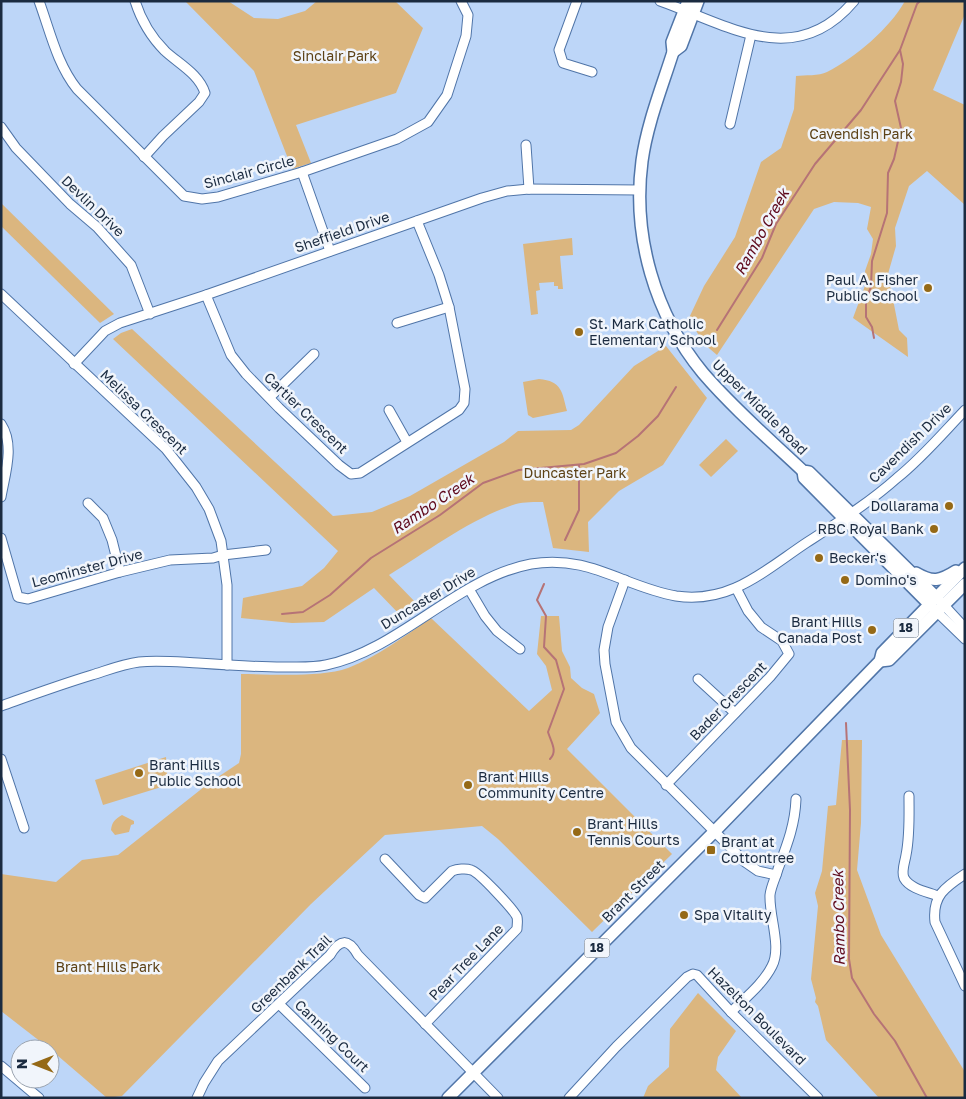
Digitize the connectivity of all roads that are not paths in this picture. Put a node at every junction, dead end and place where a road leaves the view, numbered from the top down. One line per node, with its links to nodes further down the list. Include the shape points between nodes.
1 (39, 1): 14 (street, Sinclair Circle, via 68,78)
2 (135, 1): 14 (street, via 148,30 164,50 202,85 205,93)
3 (460, 1): 15 (street, Sinclair Circle, via 468,15 466,36 447,95 428,122 397,139)
4 (577, 1): 10 (street, via 559,50 563,63)
5 (660, 1): 8 (street)
6 (698, 1): 8 (main road, Upper Middle Road)
7 (854, 1): 9 (street, via 834,21 814,32 780,39)
8 (689, 8): 9 (street); 17 (main road, Upper Middle Road, via 672,42 673,52 648,131)
9 (752, 35): 11 (street)
10 (592, 72)
11 (730, 124)
12 (1, 128): 23 (street, Devlin Drive, via 16,148 131,265)
13 (526, 145): 16 (street)
14 (144, 157): 15 (street, Sinclair Circle, via 184,196 202,199)
15 (302, 172): 19 (street)
16 (529, 190): 17 (street, Sheffield Drive); 18 (street, Sheffield Drive, via 507,191)
17 (639, 190): 34 (main road, Upper Middle Road, via 647,259 663,308 689,355 718,390 803,471 804,478)
18 (418, 220): 19 (street, Sheffield Drive); 22 (street, Cartier Crescent)
19 (330, 251): 21 (street, Sheffield Drive)
20 (1, 294): 26 (street, Melissa Crescent)
21 (206, 295): 23 (street, Sheffield Drive); 27 (street, Cartier Crescent, via 231,355)
22 (449, 307): 24 (street); 31 (street, Cartier Crescent, via 465,389 464,403 459,410)
23 (150, 314): 26 (street, Sheffield Drive, via 105,331)
24 (397, 323)
25 (314, 354): 27 (street)
26 (74, 364): 37 (street, Melissa Crescent, via 166,449 182,468 209,509)
27 (270, 397): 31 (street, Cartier Crescent, via 351,474 360,473)
28 (389, 410): 31 (street)
29 (965, 410): 34 (street, Cavendish Drive, via 898,477)
30 (1, 424): 32 (street, via 9,449)
31 (407, 442)
32 (1, 497)
33 (88, 503): 40 (street, via 103,518)
34 (847, 516): 39 (main road, Upper Middle Road); 43 (street, Duncaster Drive, via 767,571); 45 (main road, Upper Middle Road)
35 (1, 538): 40 (street, Leominster Drive, via 18,596 28,599)
36 (266, 550): 37 (street, Leominster Drive)
37 (223, 555): 40 (street, Leominster Drive, via 170,560); 49 (street, Melissa Crescent)
38 (965, 568): 39 (main road, via 940,580 924,578); 45 (main road, Brant Street / 18)
39 (910, 570): 45 (main road, Upper Middle Road)
40 (120, 572)
41 (625, 580): 43 (street, Duncaster Drive, via 678,596 709,596); 44 (street, Duncaster Drive, via 600,570 561,562 514,569); 54 (street, via 608,627 604,650 610,695 616,722 631,748)
42 (965, 584): 45 (main road, Brant Street / 18)
43 (736, 588): 52 (street, Bader Crescent, via 748,611 761,627 782,641 789,654)
44 (469, 589): 48 (street, via 498,632); 49 (street, Duncaster Drive, via 360,654 339,661 308,667)
45 (936, 605): 46 (street, Upper Middle Road); 47 (street, Upper Middle Road); 58 (main road, Brant Street / 18, via 889,660 880,661)
46 (965, 628)
47 (965, 639)
48 (520, 649)
49 (227, 665): 51 (street, Duncaster Drive, via 139,662)
50 (698, 679): 52 (street)
51 (1, 706)
52 (735, 713): 54 (street, Bader Crescent)
53 (1, 759): 57 (street)
54 (666, 784): 58 (street)
55 (909, 796): 62 (street, via 909,839 903,876 919,889)
56 (796, 799): 61 (street, via 795,817)
57 (24, 828)
58 (714, 832): 61 (street, via 752,867); 68 (main road, Brant Street / 18)
59 (385, 859): 66 (street, Pear Tree Lane, via 425,898 452,871 472,870 518,919 517,929)
60 (965, 874): 62 (street, via 945,887)
61 (776, 875): 65 (street, via 770,892 776,945 773,965)
62 (938, 896): 63 (street, via 935,922)
63 (965, 986)
64 (279, 1004): 66 (street, Greenbank Trail, via 342,942 353,946); 69 (street, Canning Court); 71 (street, Greenbank Trail, via 218,1061)
65 (731, 1012): 74 (street, Hazelton Boulevard, via 697,975 687,976); 75 (street, Hazelton Boulevard)
66 (425, 1024): 68 (street, Greenbank Trail)
67 (1, 1066): 70 (street)
68 (473, 1073): 72 (main road, Brant Street / 18); 73 (street)
69 (365, 1088)
70 (39, 1098)
71 (197, 1098)
72 (448, 1098)
73 (498, 1098)
74 (569, 1098)
75 (818, 1098)

